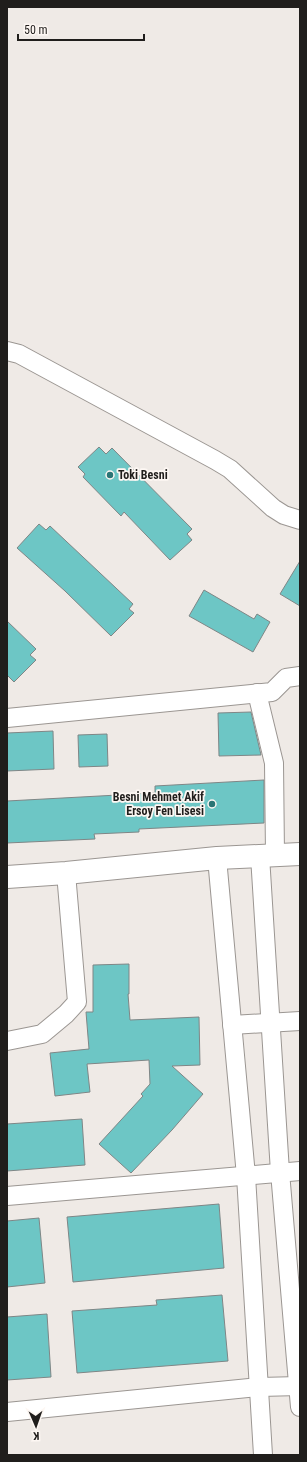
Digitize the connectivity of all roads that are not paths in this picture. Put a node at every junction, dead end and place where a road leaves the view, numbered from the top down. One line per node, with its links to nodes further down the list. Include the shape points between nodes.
1 (7, 351): 2 (street, via 19,354 215,460 273,508)
2 (300, 520)
3 (300, 676): 4 (street, via 286,678 272,692)
4 (257, 693): 5 (street); 7 (street, via 274,763)
5 (7, 718)
6 (300, 854): 7 (street)
7 (268, 856): 8 (street); 12 (street)
8 (217, 858): 9 (street); 13 (street)
9 (66, 873): 10 (street); 14 (street, via 77,1002 42,1034)
10 (7, 877)
11 (300, 1021): 12 (street)
12 (271, 1022): 13 (street); 16 (street)
13 (232, 1025): 17 (street)
14 (7, 1041)
15 (300, 1171): 16 (street)
16 (280, 1172): 17 (street); 19 (street)
17 (246, 1176): 18 (street); 20 (street)
18 (7, 1196)
19 (299, 1386): 20 (street); 21 (street)
20 (259, 1387): 22 (street); 23 (street)
21 (300, 1407)
22 (7, 1412)
23 (263, 1455)

